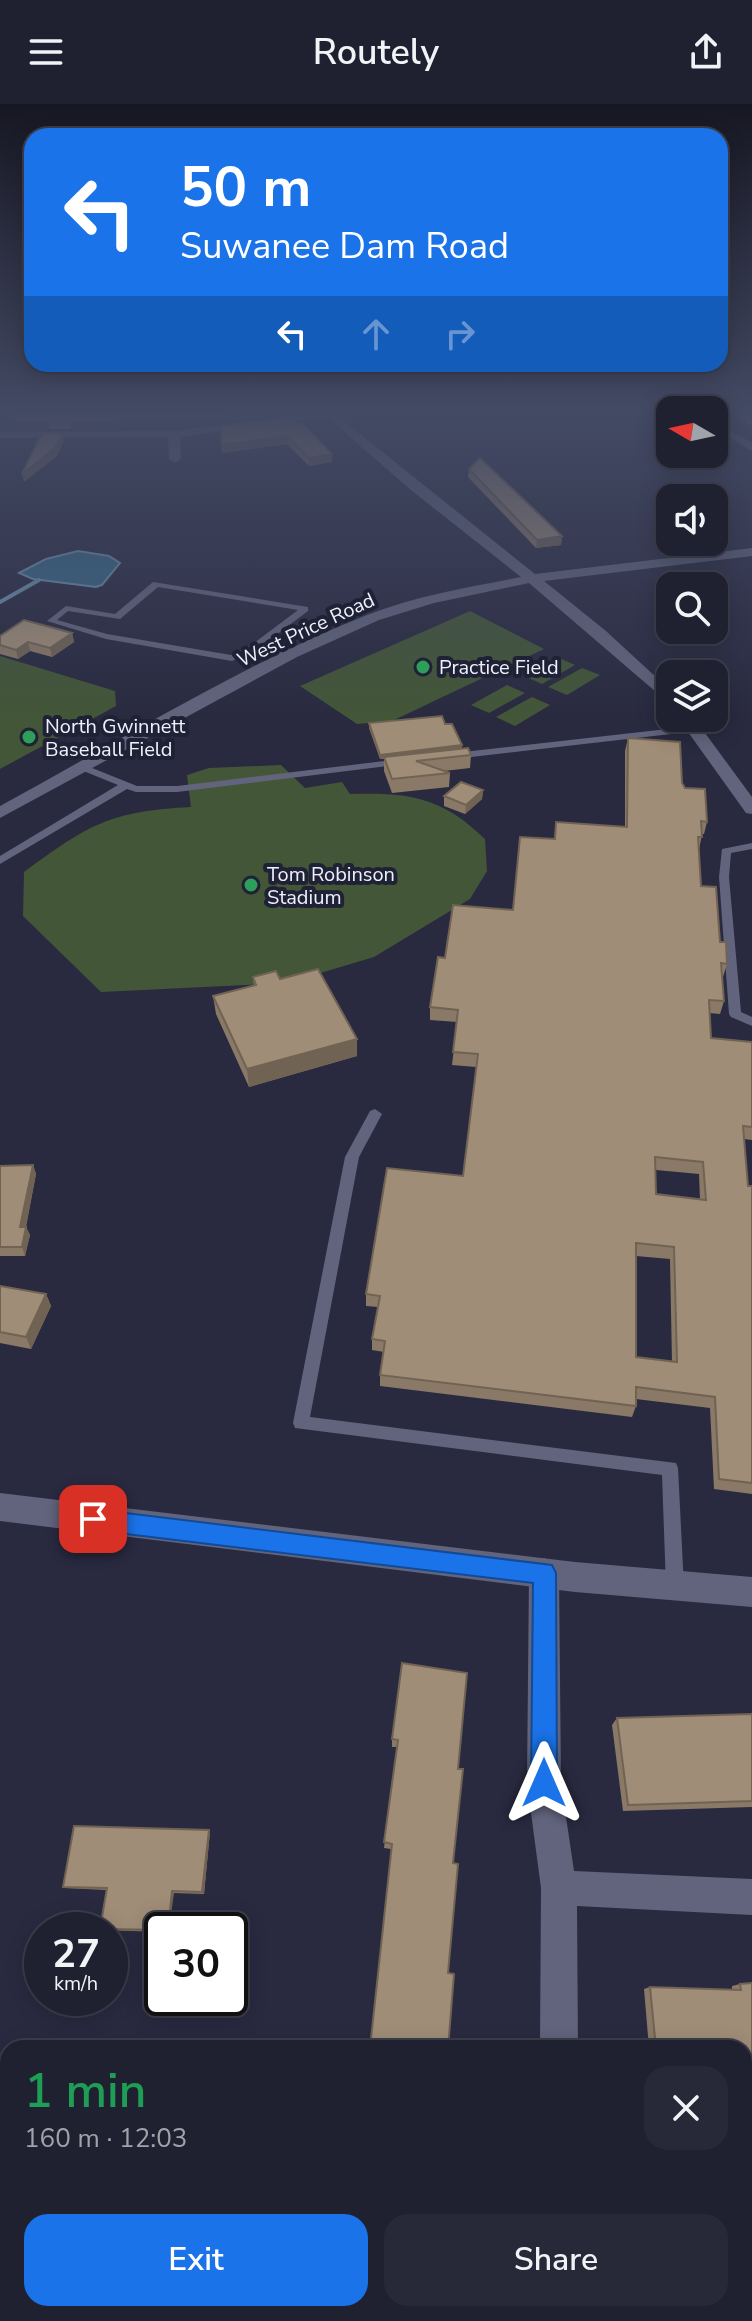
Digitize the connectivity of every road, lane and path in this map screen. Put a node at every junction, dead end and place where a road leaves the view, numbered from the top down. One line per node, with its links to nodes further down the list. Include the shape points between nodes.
1 (451, 513): 3 (street)
2 (752, 552): 3 (street, West Price Road)
3 (531, 579): 5 (street, West Price Road, via 431,599 374,617); 6 (street)
4 (257, 645): 4 (lane, via 305,609 156,584 117,617 66,608 51,621 232,658); 5 (lane)
5 (292, 654): 11 (street, West Price Road)
6 (656, 684)
7 (656, 728): 9 (lane)
8 (696, 732): 13 (street)
9 (442, 757)
10 (412, 760): 12 (lane, via 177,789)
11 (84, 768): 12 (lane); 14 (street, West Price Road)
12 (126, 785): 16 (lane)
13 (752, 809)
14 (0, 813)
15 (752, 846): 17 (lane, via 726,851 724,877 735,1014)
16 (0, 861)
17 (752, 1022)
18 (375, 1114): 21 (lane, via 352,1157 301,1423 670,1468)
19 (0, 1507): 20 (street)
20 (544, 1573): 21 (street); 23 (street, via 544,1783)
21 (675, 1587): 22 (street)
22 (752, 1592)
23 (559, 1888): 24 (street); 25 (street)
24 (752, 1897)
25 (559, 2040)

